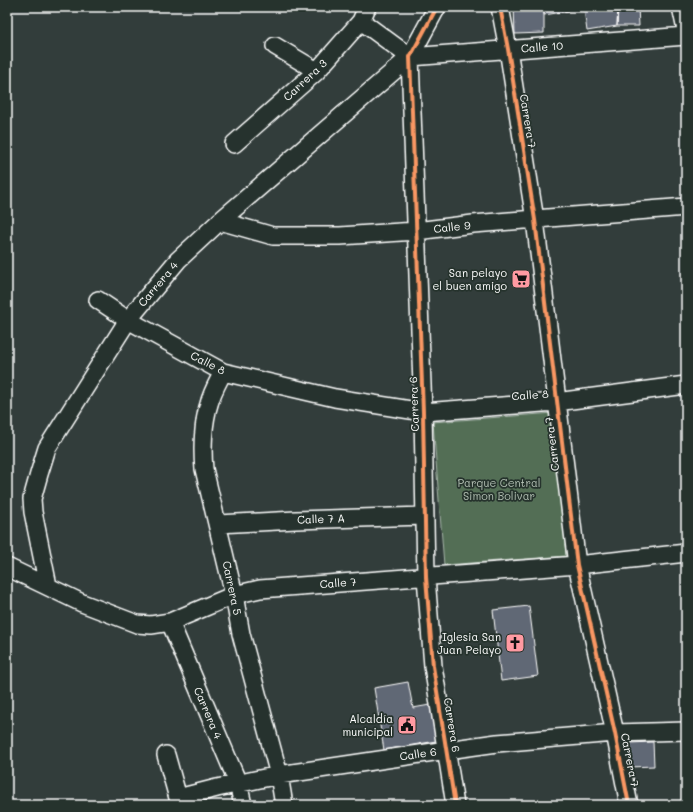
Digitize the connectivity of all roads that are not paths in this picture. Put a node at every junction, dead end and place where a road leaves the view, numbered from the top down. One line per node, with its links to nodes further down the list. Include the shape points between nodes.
1 (436, 7): 9 (street, Carrera 6)
2 (500, 7): 8 (street, Carrera 7)
3 (681, 7): 5 (street)
4 (364, 14): 9 (street); 10 (street, Carrera 3)
5 (686, 30)
6 (686, 36): 8 (street, Calle 10)
7 (275, 46): 10 (street)
8 (508, 49): 9 (street, Calle 10); 13 (street, Carrera 7)
9 (410, 57): 14 (street, Carrera 4); 15 (street, Carrera 6)
10 (317, 70): 11 (street, Carrera 3)
11 (234, 144)
12 (686, 207): 13 (street, Calle 9)
13 (535, 220): 15 (street, Calle 9); 20 (street, Carrera 7)
14 (220, 221): 15 (street, Calle 9, via 273,236 340,236); 17 (street, Carrera 4, via 178,260)
15 (416, 231): 21 (street, Carrera 6)
16 (98, 300): 17 (street, Calle 8)
17 (128, 320): 18 (street, Calle 8); 28 (street, Carrera 4, via 47,448 39,474 32,499 33,512)
18 (223, 372): 21 (street, Calle 8, via 335,398); 23 (street, Carrera 5, via 208,405 202,448 204,469)
19 (686, 385): 20 (street, Calle 8)
20 (556, 402): 21 (street, Calle 8); 25 (street, Carrera 7)
21 (423, 412): 22 (street, Carrera 6)
22 (424, 516): 23 (street, Calle 7 A); 27 (street, Carrera 6)
23 (218, 524): 29 (street, Carrera 5)
24 (686, 553): 25 (street, Calle 7)
25 (577, 565): 27 (street, Calle 7); 32 (street, Carrera 7)
26 (7, 567): 28 (street, Calle 7)
27 (426, 577): 29 (street, Calle 7, via 260,589); 33 (street, Carrera 6, via 433,666)
28 (48, 586): 30 (street, Calle 7, via 137,624)
29 (234, 595): 30 (street, Calle 7); 35 (street, Carrera 5, via 241,634)
30 (170, 622): 36 (street, Carrera 4)
31 (686, 731): 32 (street, Calle 6)
32 (615, 733): 33 (street, Calle 6); 41 (street, Carrera 7)
33 (447, 750): 35 (street, Calle 6); 40 (street, Carrera 6)
34 (166, 755): 37 (street)
35 (278, 775): 36 (street, Calle 6); 39 (street, Carrera 5)
36 (238, 783): 37 (street, Calle 6); 38 (street, Carrera 4)
37 (179, 802)
38 (243, 805)
39 (284, 805)
40 (455, 805)
41 (629, 805)

